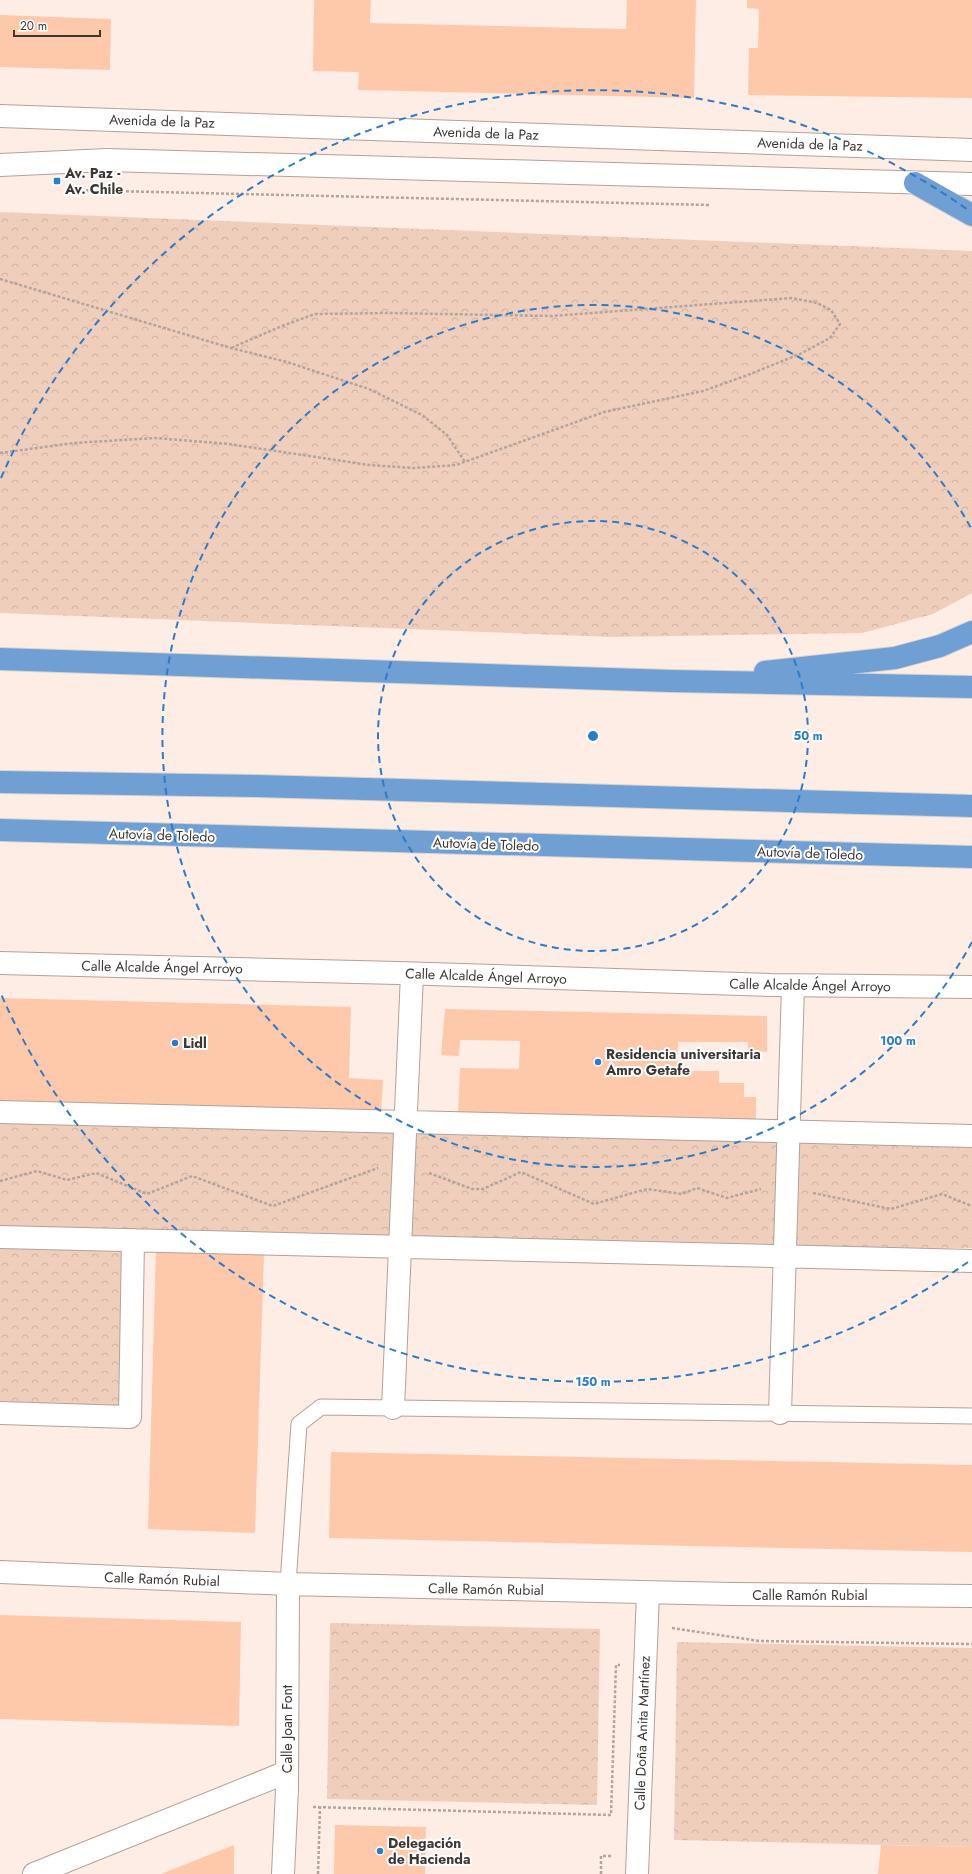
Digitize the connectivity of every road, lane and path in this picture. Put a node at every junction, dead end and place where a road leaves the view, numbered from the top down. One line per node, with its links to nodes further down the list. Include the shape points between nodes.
1 (0, 116): 2 (street, Avenida de la Paz)
2 (972, 150)
3 (0, 165): 4 (street, via 107,160)
4 (915, 183): 5 (street); 8 (highway)
5 (972, 184)
6 (64, 190): 7 (path)
7 (718, 205)
8 (972, 215)
9 (0, 279): 10 (path)
10 (231, 348): 12 (path, via 287,362 369,389 422,415 447,435); 12 (path, via 315,314 552,316 792,298 817,303 831,310 840,324 830,338 800,354 745,376 703,391 604,412)
11 (0, 453): 12 (path, via 74,443 156,438 229,444 414,468)
12 (465, 462)
13 (972, 632): 15 (highway, via 940,646 895,658)
14 (0, 659): 15 (highway)
15 (671, 681): 16 (highway)
16 (972, 688)
17 (0, 782): 18 (highway, via 249,786)
18 (972, 806)
19 (0, 830): 20 (highway, Autovía de Toledo)
20 (972, 857)
21 (0, 963): 22 (street, Calle Alcalde Ángel Arroyo)
22 (412, 974): 23 (street, Calle Alcalde Ángel Arroyo); 26 (street)
23 (793, 986): 24 (street, Calle Alcalde Ángel Arroyo); 27 (street)
24 (972, 987)
25 (0, 1112): 26 (street)
26 (405, 1122): 27 (street); 29 (street)
27 (789, 1131): 28 (street); 31 (street)
28 (972, 1136)
29 (403, 1163): 30 (path, via 377,1168 273,1206 192,1176 147,1194 96,1173 67,1180 37,1171); 31 (path, via 472,1188 483,1189 522,1172 594,1204 647,1189 682,1194 697,1188 727,1198 779,1185); 35 (street)
30 (0, 1181)
31 (787, 1187): 32 (path, via 892,1209 942,1194); 36 (street)
32 (972, 1206)
33 (0, 1237): 34 (street)
34 (133, 1240): 35 (street); 39 (street, via 130,1417)
35 (400, 1248): 36 (street); 38 (street)
36 (785, 1256): 37 (street); 40 (street)
37 (972, 1261)
38 (392, 1408): 40 (lane); 43 (lane, via 321,1407 299,1424)
39 (0, 1413)
40 (780, 1413): 41 (lane)
41 (972, 1416)
42 (0, 1572): 43 (street, Calle Ramón Rubial)
43 (288, 1584): 44 (street, Calle Ramón Rubial); 46 (street, Calle Joan Font)
44 (648, 1592): 45 (street, Calle Ramón Rubial); 51 (street, Calle Doña Anita Martínez)
45 (972, 1596)
46 (287, 1772): 48 (street); 49 (street, Calle Joan Font)
47 (320, 1807): 50 (path)
48 (34, 1874)
49 (283, 1874)
50 (318, 1874)
51 (637, 1874)

